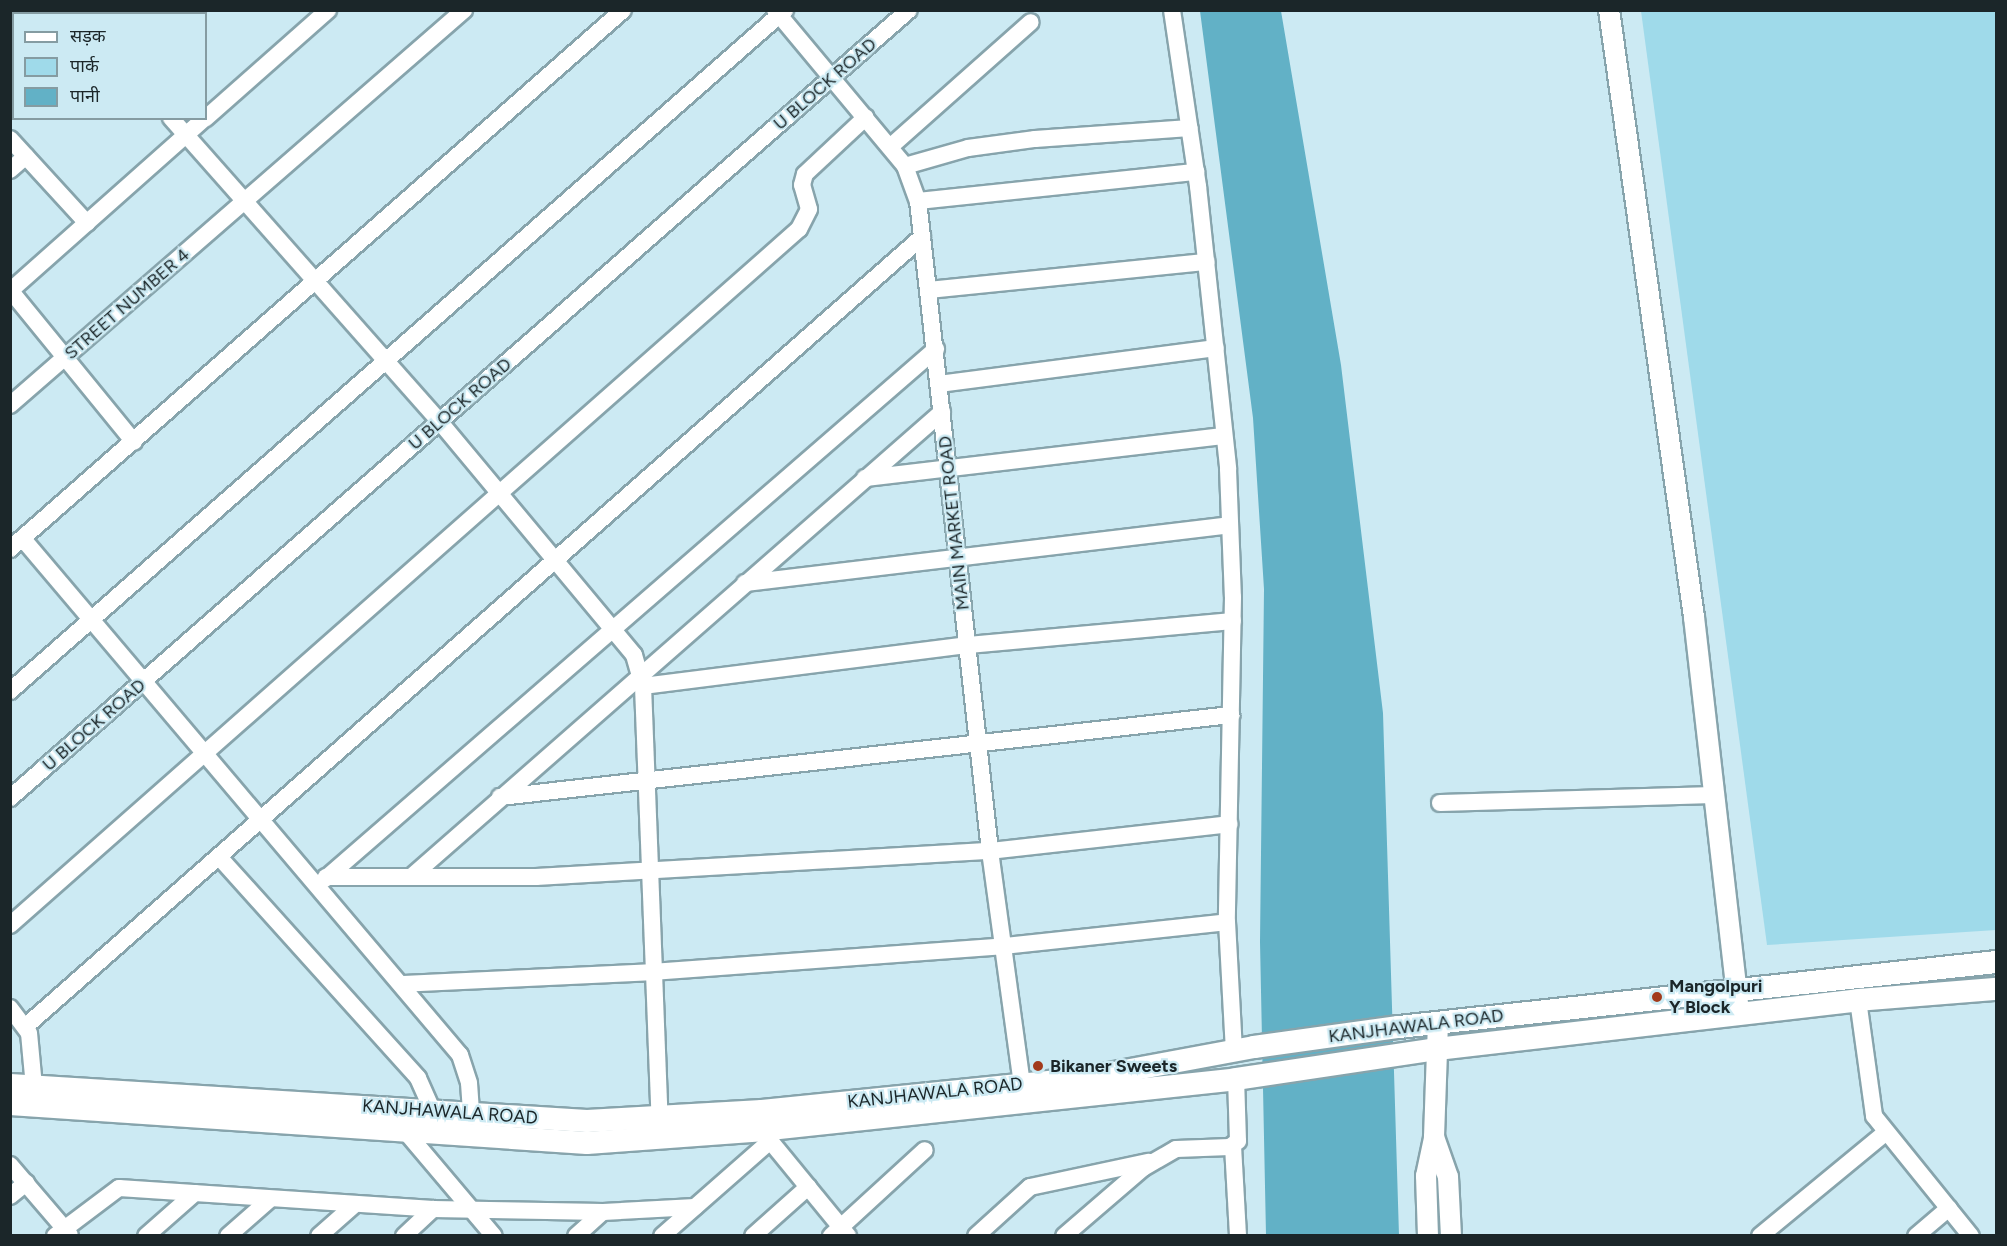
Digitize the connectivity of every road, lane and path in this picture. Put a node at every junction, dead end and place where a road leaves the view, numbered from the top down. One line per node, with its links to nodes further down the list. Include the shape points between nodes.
1 (328, 10): 10 (street)
2 (464, 10): 23 (street, STREET NUMBER 4)
3 (623, 10): 27 (street)
4 (909, 10): 9 (street, U BLOCK ROAD)
5 (1172, 10): 14 (street)
6 (1609, 10): 59 (street, via 1694,617)
7 (780, 12): 9 (street, MAIN MARKET ROAD); 33 (street)
8 (1031, 22): 17 (street)
9 (833, 78): 11 (street, MAIN MARKET ROAD); 37 (street, U BLOCK ROAD)
10 (207, 116)
11 (866, 117): 17 (street, MAIN MARKET ROAD); 42 (street, via 805,174 802,184 809,209 799,229)
12 (173, 120): 15 (street)
13 (203, 120): 15 (street)
14 (1190, 128): 19 (street, via 1035,139 968,148); 21 (street)
15 (186, 136): 23 (street); 24 (street)
16 (10, 139): 18 (street)
17 (890, 147): 19 (street, MAIN MARKET ROAD)
18 (26, 156): 20 (street); 24 (street)
19 (905, 166): 22 (street, MAIN MARKET ROAD)
20 (10, 170)
21 (1196, 172): 22 (street); 26 (street)
22 (918, 201): 25 (street, MAIN MARKET ROAD)
23 (243, 203): 27 (street); 32 (street, STREET NUMBER 4)
24 (87, 223): 28 (street)
25 (922, 237): 29 (street, MAIN MARKET ROAD); 46 (street)
26 (1207, 262): 29 (street); 30 (street)
27 (315, 284): 33 (street); 39 (street)
28 (11, 290): 32 (street)
29 (929, 290): 31 (street, MAIN MARKET ROAD)
30 (1216, 348): 34 (street); 38 (street)
31 (936, 349): 34 (street, MAIN MARKET ROAD); 50 (street)
32 (65, 357): 35 (street, STREET NUMBER 4); 39 (street)
33 (386, 361): 37 (street); 48 (street)
34 (939, 384): 36 (street, MAIN MARKET ROAD)
35 (10, 405)
36 (942, 412): 40 (street, MAIN MARKET ROAD); 41 (street)
37 (440, 422): 42 (street); 53 (street, U BLOCK ROAD)
38 (1224, 435): 40 (street); 43 (street)
39 (134, 442): 44 (street)
40 (947, 466): 41 (street); 45 (street, MAIN MARKET ROAD)
41 (864, 478): 47 (street)
42 (496, 493): 46 (street); 57 (street)
43 (1230, 525): 45 (street); 49 (street)
44 (17, 544): 48 (street)
45 (957, 559): 47 (street); 51 (street, MAIN MARKET ROAD)
46 (554, 562): 50 (street); 63 (street)
47 (745, 583): 52 (street)
48 (92, 619): 53 (street); 54 (street)
49 (1233, 621): 51 (street); 55 (street)
50 (613, 632): 52 (street, via 634,655); 69 (street)
51 (968, 645): 52 (street); 56 (street, MAIN MARKET ROAD)
52 (642, 679): 58 (street); 60 (street)
53 (145, 681): 57 (street); 61 (street, U BLOCK ROAD)
54 (10, 691)
55 (1231, 715): 56 (street); 64 (street)
56 (980, 742): 58 (street); 65 (street, MAIN MARKET ROAD)
57 (206, 752): 63 (street); 71 (street)
58 (645, 781): 60 (street); 67 (street)
59 (1714, 795): 62 (street); 76 (street)
60 (500, 797): 68 (street)
61 (10, 798)
62 (1440, 803)
63 (262, 819): 66 (street); 69 (street)
64 (1229, 824): 65 (street); 70 (street)
65 (990, 851): 67 (street); 72 (street, MAIN MARKET ROAD)
66 (220, 858): 82 (street); 91 (street, via 418,1078)
67 (648, 871): 68 (street); 74 (street)
68 (411, 877): 69 (street)
69 (323, 880): 75 (street)
70 (1227, 922): 72 (street); 83 (street)
71 (10, 925)
72 (1004, 946): 74 (street); 88 (street, MAIN MARKET ROAD)
73 (1996, 962): 76 (main road, KANJHAWALA ROAD)
74 (652, 972): 75 (street); 93 (street)
75 (401, 984): 92 (street, via 460,1055 467,1074)
76 (1737, 989): 80 (street); 81 (main road, KANJHAWALA ROAD)
77 (1996, 989): 78 (main road, KANJHAWALA ROAD)
78 (1858, 1000): 80 (main road, KANJHAWALA ROAD); 95 (street, via 1871,1103)
79 (10, 1008): 82 (street)
80 (1739, 1014): 84 (main road, KANJHAWALA ROAD)
81 (1438, 1023): 83 (main road, KANJHAWALA ROAD); 84 (street)
82 (26, 1026): 87 (street)
83 (1244, 1049): 88 (main road, KANJHAWALA ROAD)
84 (1437, 1049): 85 (main road, KANJHAWALA ROAD); 97 (street)
85 (1243, 1077): 88 (main road, KANJHAWALA ROAD); 98 (street, via 1242,1132)
86 (10, 1085): 87 (main road, KANJHAWALA ROAD)
87 (34, 1087): 90 (main road, KANJHAWALA ROAD)
88 (1023, 1093): 93 (main road, KANJHAWALA ROAD, via 762,1111); 96 (main road, KANJHAWALA ROAD)
89 (10, 1104): 94 (main road, KANJHAWALA ROAD)
90 (409, 1109): 91 (main road, KANJHAWALA ROAD); 94 (street)
91 (433, 1111): 92 (main road, KANJHAWALA ROAD)
92 (471, 1114): 93 (main road, KANJHAWALA ROAD)
93 (660, 1127): 94 (main road, KANJHAWALA ROAD, via 587,1143); 96 (main road, KANJHAWALA ROAD)
94 (406, 1132): 111 (street)
95 (1885, 1133): 109 (street); 128 (street)
96 (766, 1135): 103 (street); 108 (street)
97 (1434, 1137): 126 (street, via 1426,1176); 127 (street, via 1448,1177)
98 (1233, 1146): 100 (street, via 1176,1149); 125 (street)
99 (925, 1150): 114 (street)
100 (1158, 1160): 123 (street, via 1030,1187); 124 (street)
101 (10, 1165): 102 (street)
102 (26, 1183): 105 (street); 113 (street)
103 (808, 1186): 114 (street); 122 (street)
104 (195, 1193): 106 (street); 113 (street, via 118,1188); 116 (street)
105 (10, 1196)
106 (269, 1200): 107 (street); 117 (street)
107 (353, 1206): 110 (street); 118 (street)
108 (695, 1207): 112 (street); 121 (street)
109 (1948, 1208): 129 (street); 130 (street)
110 (433, 1209): 111 (street); 119 (street)
111 (472, 1210): 112 (street); 115 (street)
112 (603, 1212): 120 (street)
113 (63, 1233)
114 (840, 1233)
115 (493, 1235)
116 (146, 1236)
117 (228, 1236)
118 (319, 1236)
119 (404, 1236)
120 (576, 1236)
121 (662, 1236)
122 (753, 1236)
123 (976, 1236)
124 (1064, 1236)
125 (1238, 1236)
126 (1428, 1236)
127 (1451, 1236)
128 (1760, 1236)
129 (1916, 1236)
130 (1971, 1236)

